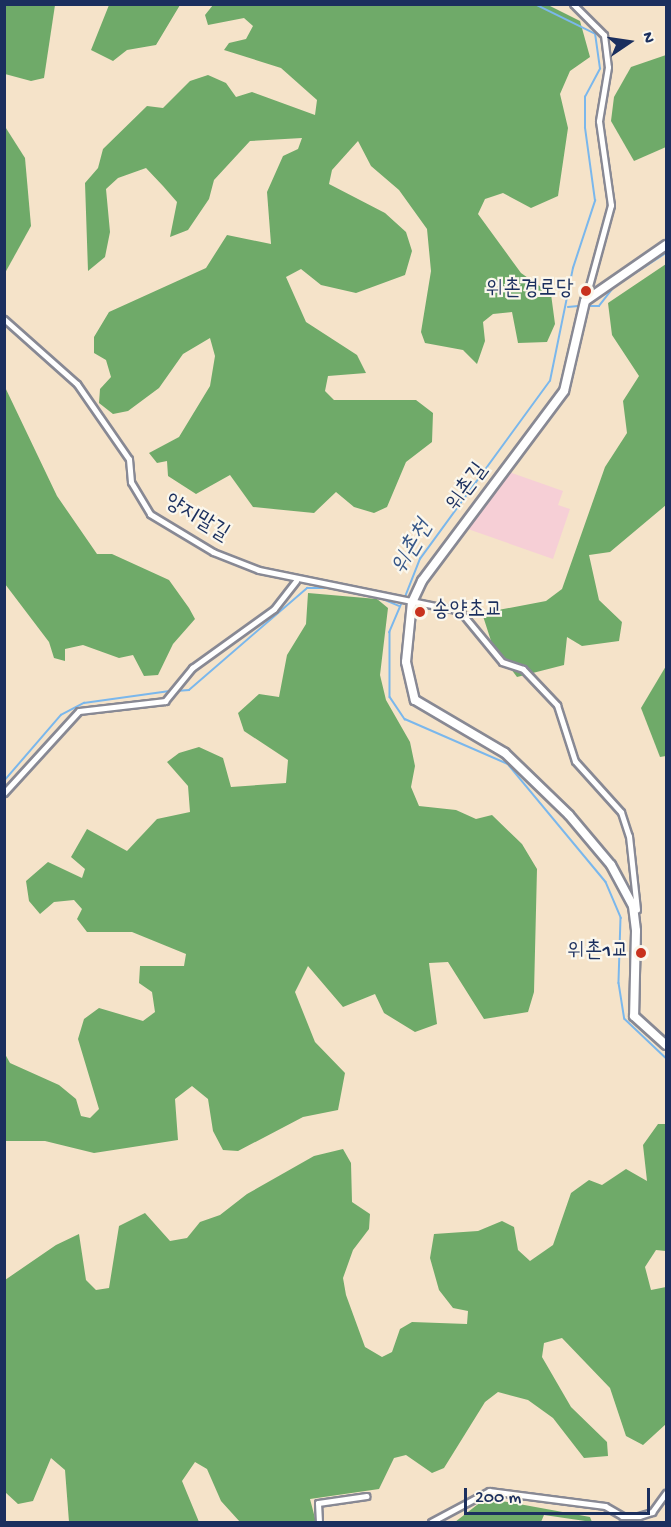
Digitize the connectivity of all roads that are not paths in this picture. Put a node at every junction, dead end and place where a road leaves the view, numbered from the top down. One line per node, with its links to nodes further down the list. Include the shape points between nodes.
1 (573, 4): 3 (street, 위촌길, via 604,35 608,67 599,121 611,204)
2 (666, 244): 3 (street)
3 (585, 301): 6 (street, 위촌길, via 564,391)
4 (4, 319): 5 (street, 양지말길, via 77,384 129,459 131,482 150,514 213,552)
5 (296, 581): 6 (street, 양지말길); 7 (street, via 274,609 192,668 165,700 79,711)
6 (410, 601): 8 (street, via 406,678 415,700 505,753 569,815 611,865); 8 (street, 양지말길, via 460,611 502,662 523,669 557,705 575,761 621,812 629,836)
7 (4, 793)
8 (635, 922): 9 (street, via 634,1016)
9 (666, 1045)
10 (666, 1493): 13 (street, via 652,1512 622,1516 606,1506 489,1491)
11 (367, 1496): 12 (street, via 318,1503)
12 (319, 1522)
13 (431, 1522)

